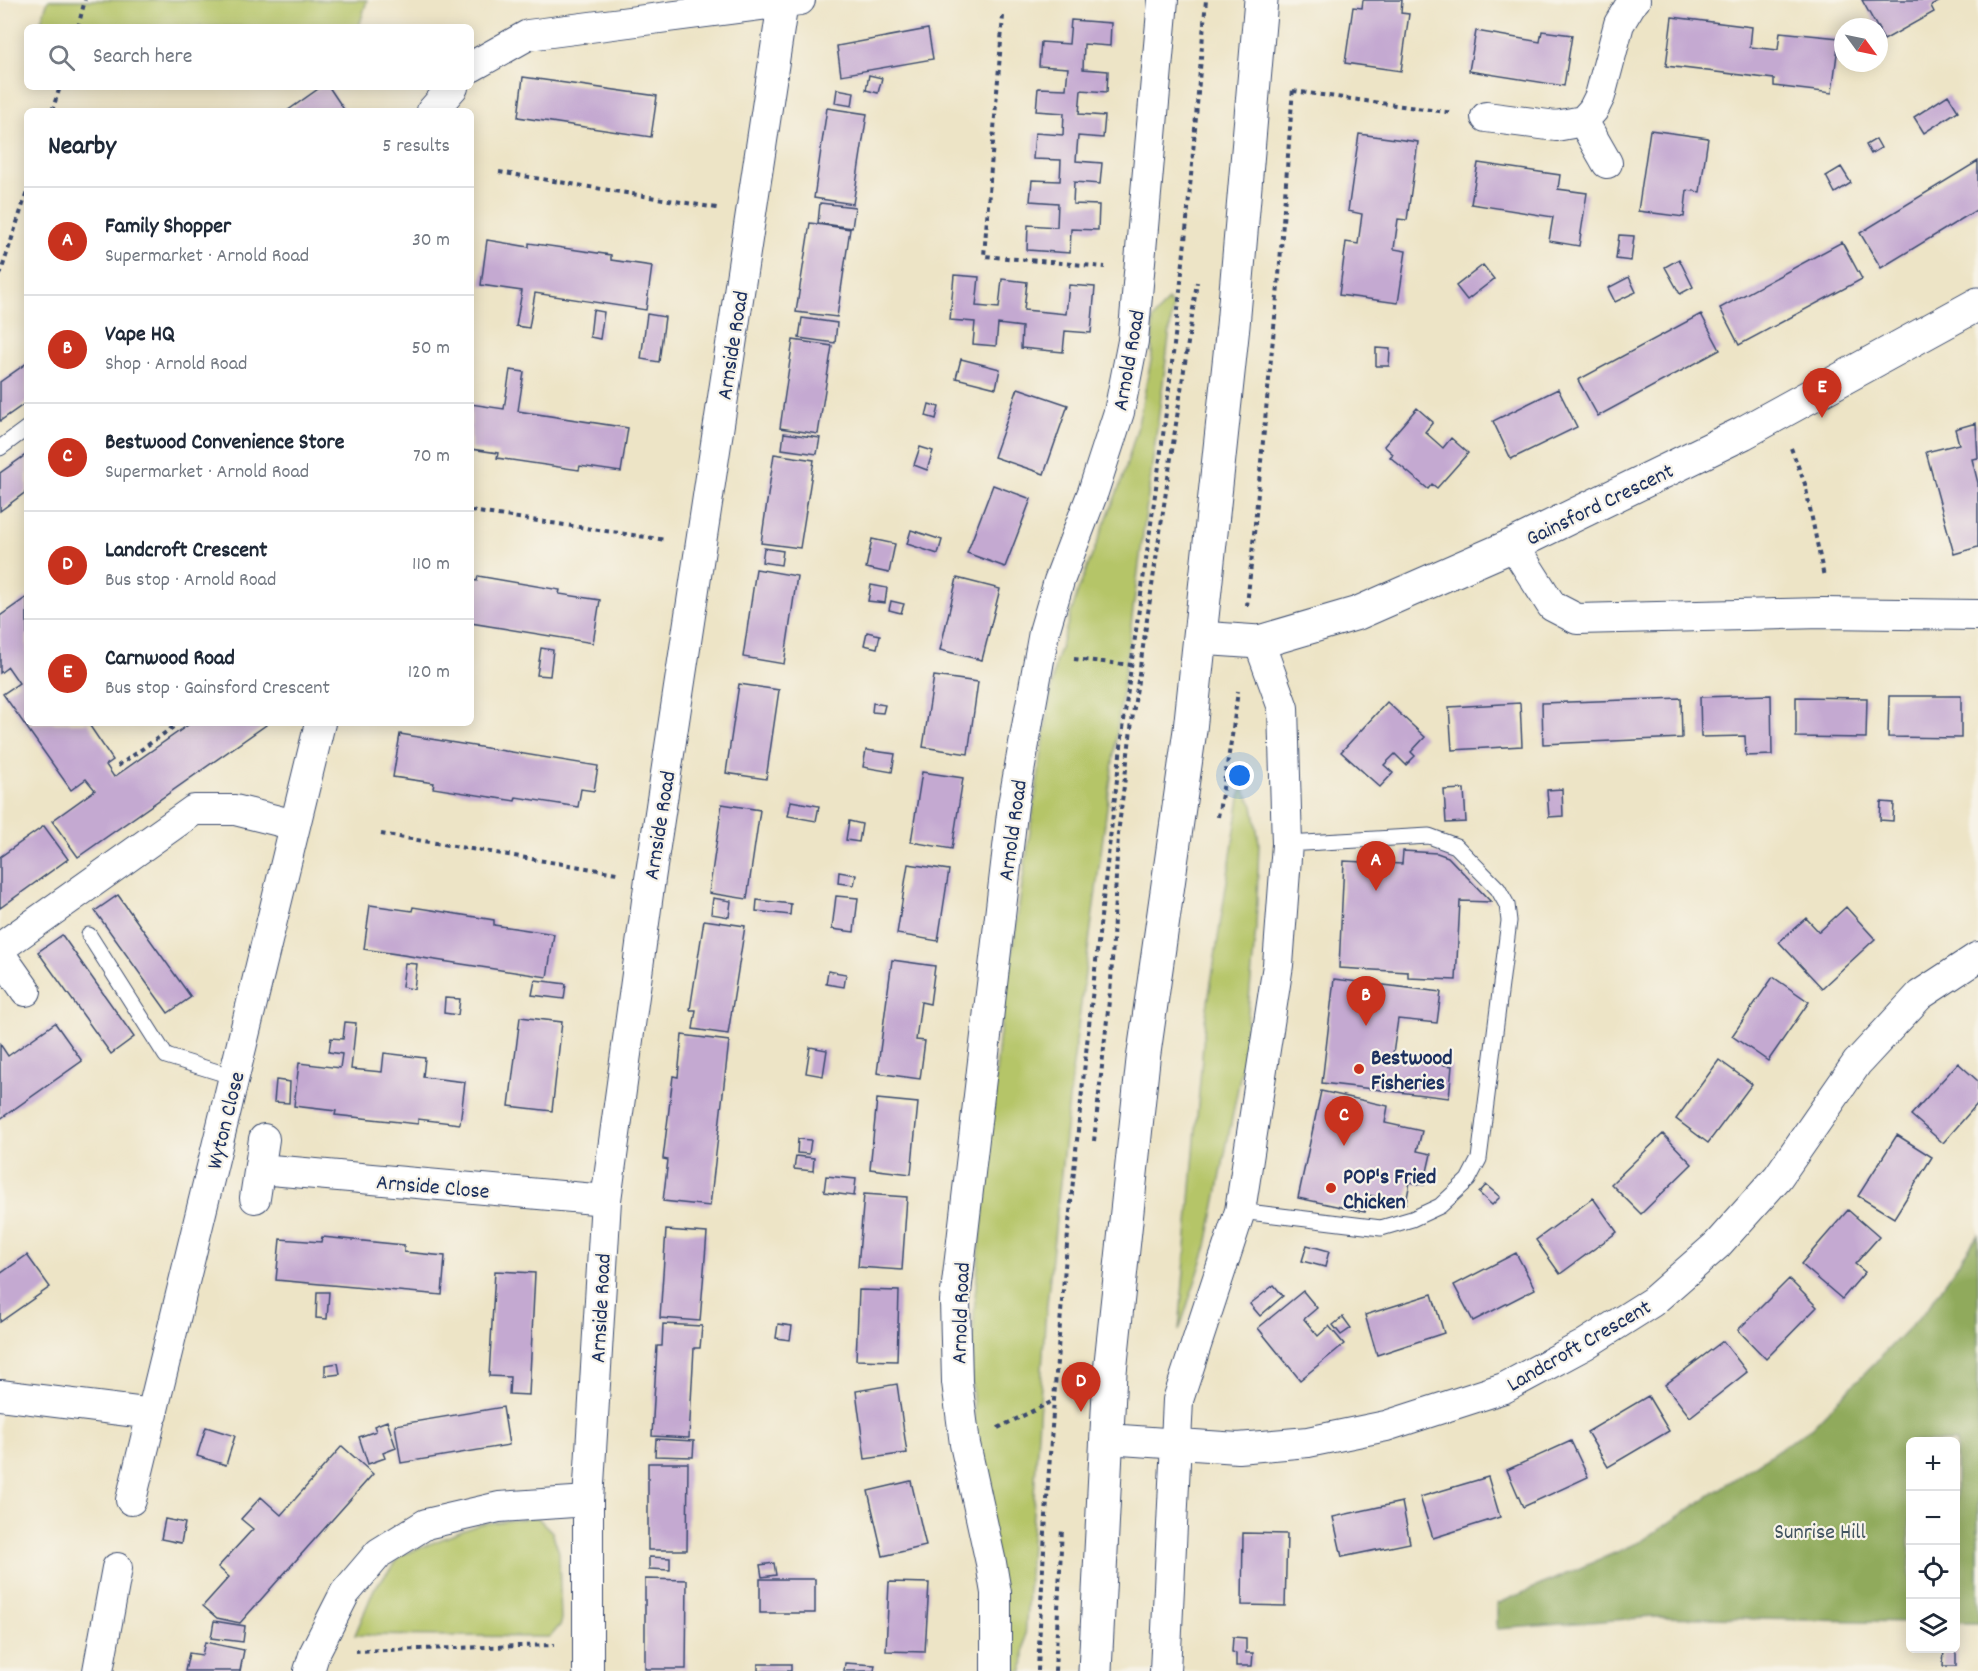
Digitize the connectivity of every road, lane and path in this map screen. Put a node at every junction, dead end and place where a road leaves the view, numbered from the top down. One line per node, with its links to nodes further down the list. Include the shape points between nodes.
1 (85, 0): 8 (path)
2 (1163, 0): 21 (street, Arnold Road)
3 (1206, 0): 36 (path, via 1175,336)
4 (1261, 0): 33 (main road, via 1233,326)
5 (1635, 0): 16 (street, via 1619,24 1600,96)
6 (792, 1): 9 (street, via 528,35); 20 (street, Arnside Road)
7 (1003, 16): 21 (path, via 984,256)
8 (79, 24)
9 (474, 65)
10 (59, 90): 13 (path)
11 (450, 90): 14 (street)
12 (1293, 91): 15 (path)
13 (53, 108)
14 (435, 108)
15 (1486, 117): 16 (street, via 1556,126)
16 (1583, 121): 17 (street)
17 (1607, 162)
18 (499, 172): 20 (path)
19 (24, 201): 22 (path)
20 (751, 214): 29 (street, Arnside Road)
21 (1140, 270): 35 (street, Arnold Road, via 1133,341 1119,412 1059,581)
22 (0, 275)
23 (1198, 275): 51 (path, via 1118,834 1111,982)
24 (1978, 303): 25 (main road, Gainsford Crescent)
25 (1777, 414): 30 (main road, Gainsford Crescent); 31 (path, via 1805,484 1825,580)
26 (24, 430): 27 (lane)
27 (0, 448)
28 (474, 512): 29 (path)
29 (700, 545): 43 (street, Arnside Road)
30 (1513, 545): 31 (street, via 1552,606 1577,619); 34 (main road, Gainsford Crescent, via 1358,613)
31 (1823, 612): 32 (street)
32 (1978, 615)
33 (1200, 638): 34 (main road, Gainsford Crescent); 57 (main road, via 1143,1060 1110,1372)
34 (1259, 642): 42 (street, via 1283,708)
35 (1040, 655): 36 (path); 58 (street, Arnold Road, via 1013,805 955,1301 957,1382)
36 (1132, 665): 55 (path, via 1087,1041)
37 (175, 726): 39 (path)
38 (319, 726): 40 (street, Wyton Close)
39 (118, 766)
40 (295, 825): 45 (street, via 235,810 194,810); 49 (street, Wyton Close)
41 (381, 834): 43 (path)
42 (1287, 844): 53 (street, via 1278,965); 53 (lane, via 1429,836 1456,846 1498,889 1507,905 1509,921 1494,1049 1479,1159 1468,1180 1440,1206 1380,1228)
43 (650, 879): 52 (street, Arnside Road)
44 (89, 935): 49 (lane, via 166,1056)
45 (0, 948)
46 (0, 954): 48 (street)
47 (1978, 957): 59 (street, Landcroft Crescent, via 1920,995 1857,1063 1778,1177 1717,1245 1652,1302 1584,1345 1504,1388 1386,1426 1308,1442 1238,1448)
48 (26, 990)
49 (234, 1077): 56 (street, Wyton Close)
50 (264, 1139): 52 (street, Arnside Close, via 258,1184)
51 (1094, 1146)
52 (606, 1200): 61 (street, Arnside Road)
53 (1240, 1211): 59 (street, via 1179,1400)
54 (0, 1395): 56 (street)
55 (1054, 1401): 58 (path); 68 (path)
56 (153, 1414): 60 (street, Wyton Close)
57 (1107, 1439): 59 (street, Landcroft Crescent); 70 (main road)
58 (965, 1444): 67 (street, Arnold Road, via 992,1563)
59 (1176, 1444): 71 (street)
60 (131, 1500)
61 (588, 1501): 64 (street, Arnside Road); 65 (street, via 499,1507 426,1524 379,1553 345,1593)
62 (1063, 1517): 69 (path)
63 (117, 1568): 66 (street)
64 (588, 1658): 65 (path)
65 (312, 1662)
66 (98, 1671)
67 (996, 1671)
68 (1038, 1671)
69 (1055, 1671)
70 (1095, 1671)
71 (1165, 1671)

